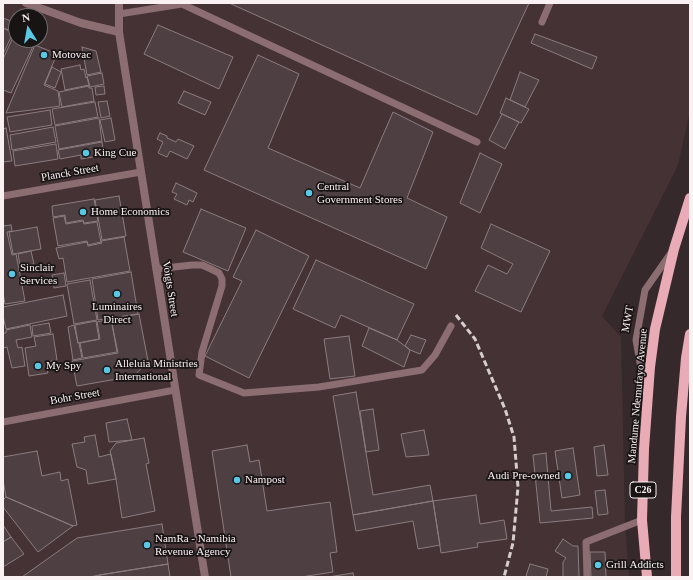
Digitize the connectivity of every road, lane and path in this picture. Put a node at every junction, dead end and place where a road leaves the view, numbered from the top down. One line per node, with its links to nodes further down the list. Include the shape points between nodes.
1 (26, 3): 7 (street, via 81,23)
2 (119, 3): 5 (street, Voigts Street)
3 (550, 3): 6 (lane)
4 (182, 4): 5 (lane); 8 (lane)
5 (119, 14): 7 (street, Voigts Street)
6 (542, 22)
7 (119, 32): 9 (street, Voigts Street)
8 (477, 142)
9 (140, 172): 10 (lane, Planck Street); 13 (street, Voigts Street)
10 (3, 196)
11 (690, 198): 12 (main road, Mandume Ndemufayo Avenue / C26)
12 (674, 249): 17 (main road, Mandume Ndemufayo Avenue / C26, via 655,329); 17 (lane, MWT, via 645,290 636,340)
13 (156, 269): 14 (lane, via 192,265 219,273 222,286 202,352 199,375 244,393 319,387 422,370 435,355); 16 (street, Voigts Street)
14 (451, 326)
15 (690, 334): 23 (main road, via 681,417)
16 (175, 390): 18 (lane, Bohr Street); 20 (street, Voigts Street)
17 (648, 403): 19 (main road, Mandume Ndemufayo Avenue / C26)
18 (3, 422)
19 (642, 520): 21 (lane, via 586,542); 22 (main road, Mandume Ndemufayo Avenue / C26)
20 (205, 577)
21 (587, 577)
22 (647, 577)
23 (676, 577)

